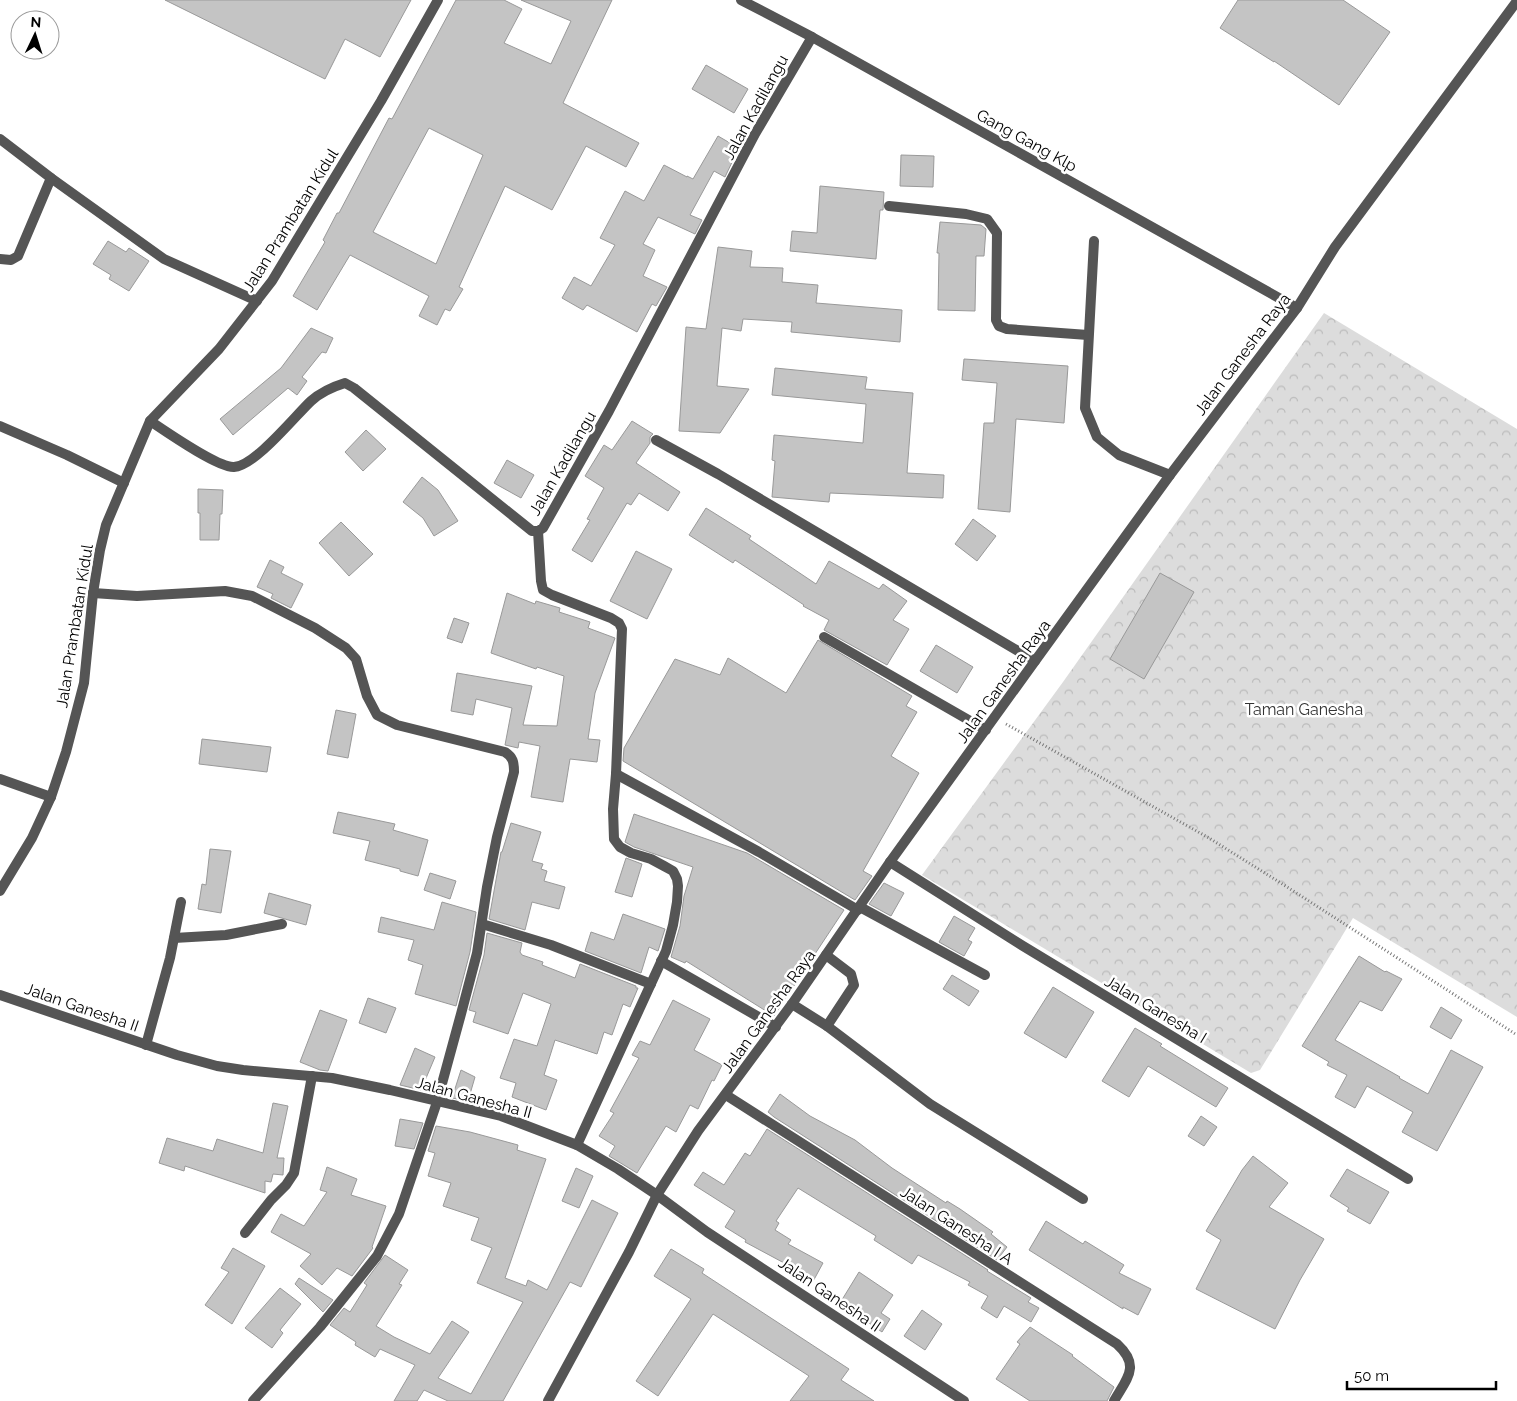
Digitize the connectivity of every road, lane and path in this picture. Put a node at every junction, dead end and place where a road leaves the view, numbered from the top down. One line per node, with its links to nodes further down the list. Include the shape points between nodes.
1 (438, 0): 10 (street, Jalan Prambatan Kidul, via 290,254)
2 (741, 0): 4 (street, Gang Gang Klp)
3 (1517, 1): 11 (street, Jalan Ganesha Raya, via 1335,247)
4 (812, 37): 11 (street, Gang Gang Klp); 18 (street, Jalan Kadilangu, via 755,134 610,411 544,528)
5 (0, 139): 6 (street)
6 (52, 178): 9 (street, via 18,256 11,260); 10 (street, via 164,259)
7 (889, 206): 12 (street, via 986,218 997,233 996,320 999,326 1007,330)
8 (1094, 241): 12 (street)
9 (0, 259)
10 (257, 301): 13 (street, Jalan Prambatan Kidul, via 219,349)
11 (1297, 308): 16 (street, Jalan Ganesha Raya)
12 (1088, 335): 16 (street, via 1085,408 1097,437 1119,455)
13 (150, 421): 17 (street, Jalan Prambatan Kidul); 18 (street, Jalan Kadilangu, via 214,460 233,467 247,462 312,399 344,383 532,531)
14 (0, 426): 17 (street)
15 (656, 440): 21 (street)
16 (1170, 475): 21 (street, Jalan Ganesha Raya)
17 (124, 483): 19 (street, Jalan Prambatan Kidul, via 106,525)
18 (538, 531): 24 (street, via 543,590 611,618 622,629)
19 (93, 593): 26 (street, Jalan Prambatan Kidul, via 84,683); 32 (street, via 137,596 225,591 252,596 346,648 356,659 367,696 377,715 397,725 509,754 514,772 488,878)
20 (824, 637): 23 (street)
21 (1034, 661): 22 (street, Jalan Ganesha Raya)
22 (995, 717): 23 (street, Jalan Ganesha Raya); 42 (path, via 1210,838)
23 (986, 730): 27 (street, Jalan Ganesha Raya)
24 (616, 774): 30 (street); 35 (street, via 612,809 614,839 630,853 652,859 673,871 677,879 674,925)
25 (0, 779): 26 (street)
26 (51, 797): 28 (street, Jalan Prambatan Kidul, via 32,838)
27 (890, 862): 30 (street, Jalan Ganesha Raya); 48 (street, Jalan Ganesha I)
28 (0, 891)
29 (181, 902): 33 (street)
30 (859, 908): 34 (street, Jalan Ganesha Raya); 36 (street)
31 (282, 924): 33 (street, via 226,935)
32 (482, 924): 37 (street); 46 (street)
33 (174, 938): 43 (street)
34 (826, 955): 39 (street, Jalan Ganesha Raya); 40 (street, via 850,974 854,985)
35 (661, 961): 37 (street); 41 (street)
36 (985, 976)
37 (651, 984): 47 (street)
38 (0, 996): 43 (street, Jalan Ganesha II)
39 (792, 1004): 40 (street); 41 (street, Jalan Ganesha Raya)
40 (827, 1026): 50 (street, via 930,1104)
41 (776, 1027): 45 (street, Jalan Ganesha Raya)
42 (1517, 1035)
43 (146, 1045): 44 (street, Jalan Ganesha II, via 217,1066)
44 (312, 1076): 46 (street, Jalan Ganesha II); 51 (street, via 294,1173)
45 (726, 1095): 49 (street, Jalan Ganesha Raya, via 698,1131); 55 (street, Jalan Ganesha I A, via 1117,1344 1127,1353 1131,1371)
46 (437, 1102): 47 (street, Jalan Ganesha II, via 501,1116); 52 (street, via 398,1214 376,1256 320,1327)
47 (577, 1145): 49 (street, Jalan Ganesha II)
48 (1408, 1179)
49 (657, 1195): 53 (street, Jalan Ganesha Raya); 54 (street, Jalan Ganesha II, via 707,1232)
50 (1083, 1200)
51 (245, 1232)
52 (254, 1401)
53 (548, 1401)
54 (964, 1401)
55 (1114, 1401)

